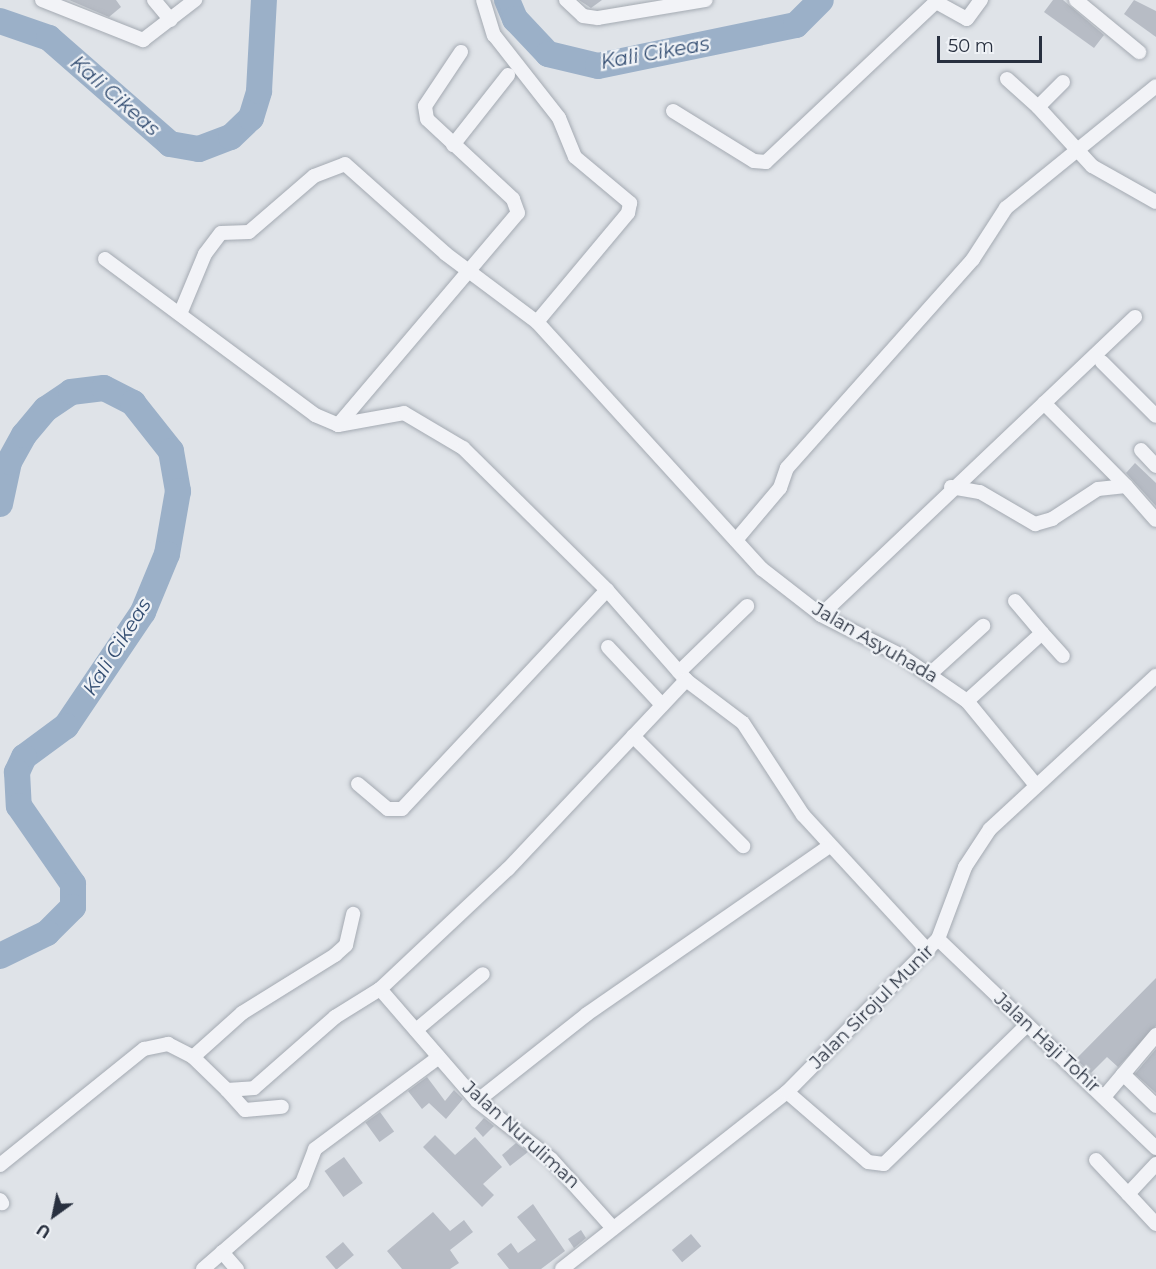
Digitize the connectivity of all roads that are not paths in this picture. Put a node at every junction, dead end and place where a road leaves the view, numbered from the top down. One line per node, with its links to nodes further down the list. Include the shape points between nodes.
1 (42, 0): 9 (street)
2 (154, 0): 11 (street)
3 (195, 0): 11 (street)
4 (483, 0): 27 (street, via 494,34 560,118 575,157 630,202 628,213)
5 (566, 0): 10 (street, via 583,16 598,18)
6 (706, 0): 10 (street)
7 (981, 0): 19 (street, via 967,19 936,2 766,162 754,161)
8 (1076, 0): 13 (street)
9 (56, 3): 11 (street, via 143,40)
10 (649, 5)
11 (171, 20)
12 (461, 52): 20 (street, via 425,106 428,119)
13 (1139, 52)
14 (507, 75): 20 (street)
15 (1007, 79): 18 (street)
16 (1063, 82): 18 (street)
17 (1156, 86): 21 (street)
18 (1038, 107): 21 (street)
19 (673, 111)
20 (453, 145): 24 (street, via 513,199 518,213)
21 (1076, 151): 22 (street, via 1107,177); 37 (street, via 1006,207 973,259 787,468 780,488)
22 (1156, 202)
23 (105, 259): 25 (street)
24 (471, 274): 25 (street, Jalan Asyuhada, via 340,162 314,176 249,232 221,233 205,254); 27 (street, Jalan Asyuhada); 31 (street)
25 (180, 314): 31 (street, via 293,401)
26 (1135, 317): 29 (street)
27 (537, 322): 37 (street, Jalan Asyuhada)
28 (1102, 362): 30 (street)
29 (1044, 403): 34 (street); 35 (street)
30 (1156, 416)
31 (338, 424): 38 (street, via 404,413 423,420 463,448)
32 (1141, 450): 33 (street)
33 (1156, 465)
34 (1126, 486): 35 (street, via 1098,489 1052,519 1035,524 980,492); 36 (street)
35 (951, 487): 41 (street)
36 (1156, 519)
37 (736, 540): 41 (street, Jalan Asyuhada, via 762,569)
38 (607, 590): 47 (street); 53 (street, via 402,810 388,809)
39 (1015, 601): 43 (street)
40 (747, 606): 47 (street)
41 (821, 615): 46 (street, Jalan Asyuhada)
42 (982, 626): 46 (street)
43 (1042, 633): 45 (street); 49 (street)
44 (608, 647): 50 (street)
45 (1063, 656)
46 (930, 674): 49 (street, Jalan Asyuhada)
47 (683, 676): 50 (street); 55 (street, via 743,723 802,815)
48 (1156, 676): 52 (street, Jalan Sirojul Munir)
49 (967, 701): 52 (street, Jalan Asyuhada)
50 (662, 705): 51 (street)
51 (633, 736): 54 (street); 60 (street, via 508,869)
52 (1034, 783): 57 (street, Jalan Sirojul Munir, via 990,829 965,867)
53 (358, 784)
54 (742, 846)
55 (830, 846): 58 (street); 70 (street, via 588,1014)
56 (353, 914): 64 (street, via 346,945 335,955 242,1012)
57 (938, 939): 58 (street, Jalan Sirojul Munir); 61 (street, Jalan Haji Tohir)
58 (928, 951): 68 (street, Jalan Sirojul Munir)
59 (483, 974): 62 (street)
60 (380, 989): 62 (street, Jalan Nuruliman); 67 (street, via 335,1017 254,1088)
61 (1027, 1025): 68 (street, via 884,1164 868,1162); 69 (street, Jalan Haji Tohir)
62 (416, 1030): 65 (street, Jalan Nuruliman)
63 (1156, 1035): 66 (street)
64 (193, 1057): 67 (street); 76 (street, via 168,1044 144,1049)
65 (439, 1057): 70 (street, Jalan Nuruliman); 80 (street, via 315,1149 302,1183)
66 (1123, 1074): 69 (street); 71 (street)
67 (226, 1090): 72 (street, via 245,1110)
68 (787, 1092): 79 (street, Jalan Sirojul Munir)
69 (1104, 1097): 73 (street, Jalan Haji Tohir)
70 (477, 1101): 79 (street, Jalan Nuruliman, via 550,1159)
71 (1156, 1106)
72 (282, 1107)
73 (1156, 1148)
74 (1096, 1160): 77 (street)
75 (1156, 1164): 77 (street)
76 (0, 1165)
77 (1128, 1194): 78 (street)
78 (1156, 1224)
79 (613, 1228): 81 (street, Jalan Sirojul Munir)
80 (222, 1252): 82 (street); 83 (street)
81 (582, 1263): 84 (street, Jalan Sirojul Munir)
82 (203, 1269)
83 (237, 1269)
84 (562, 1269)

